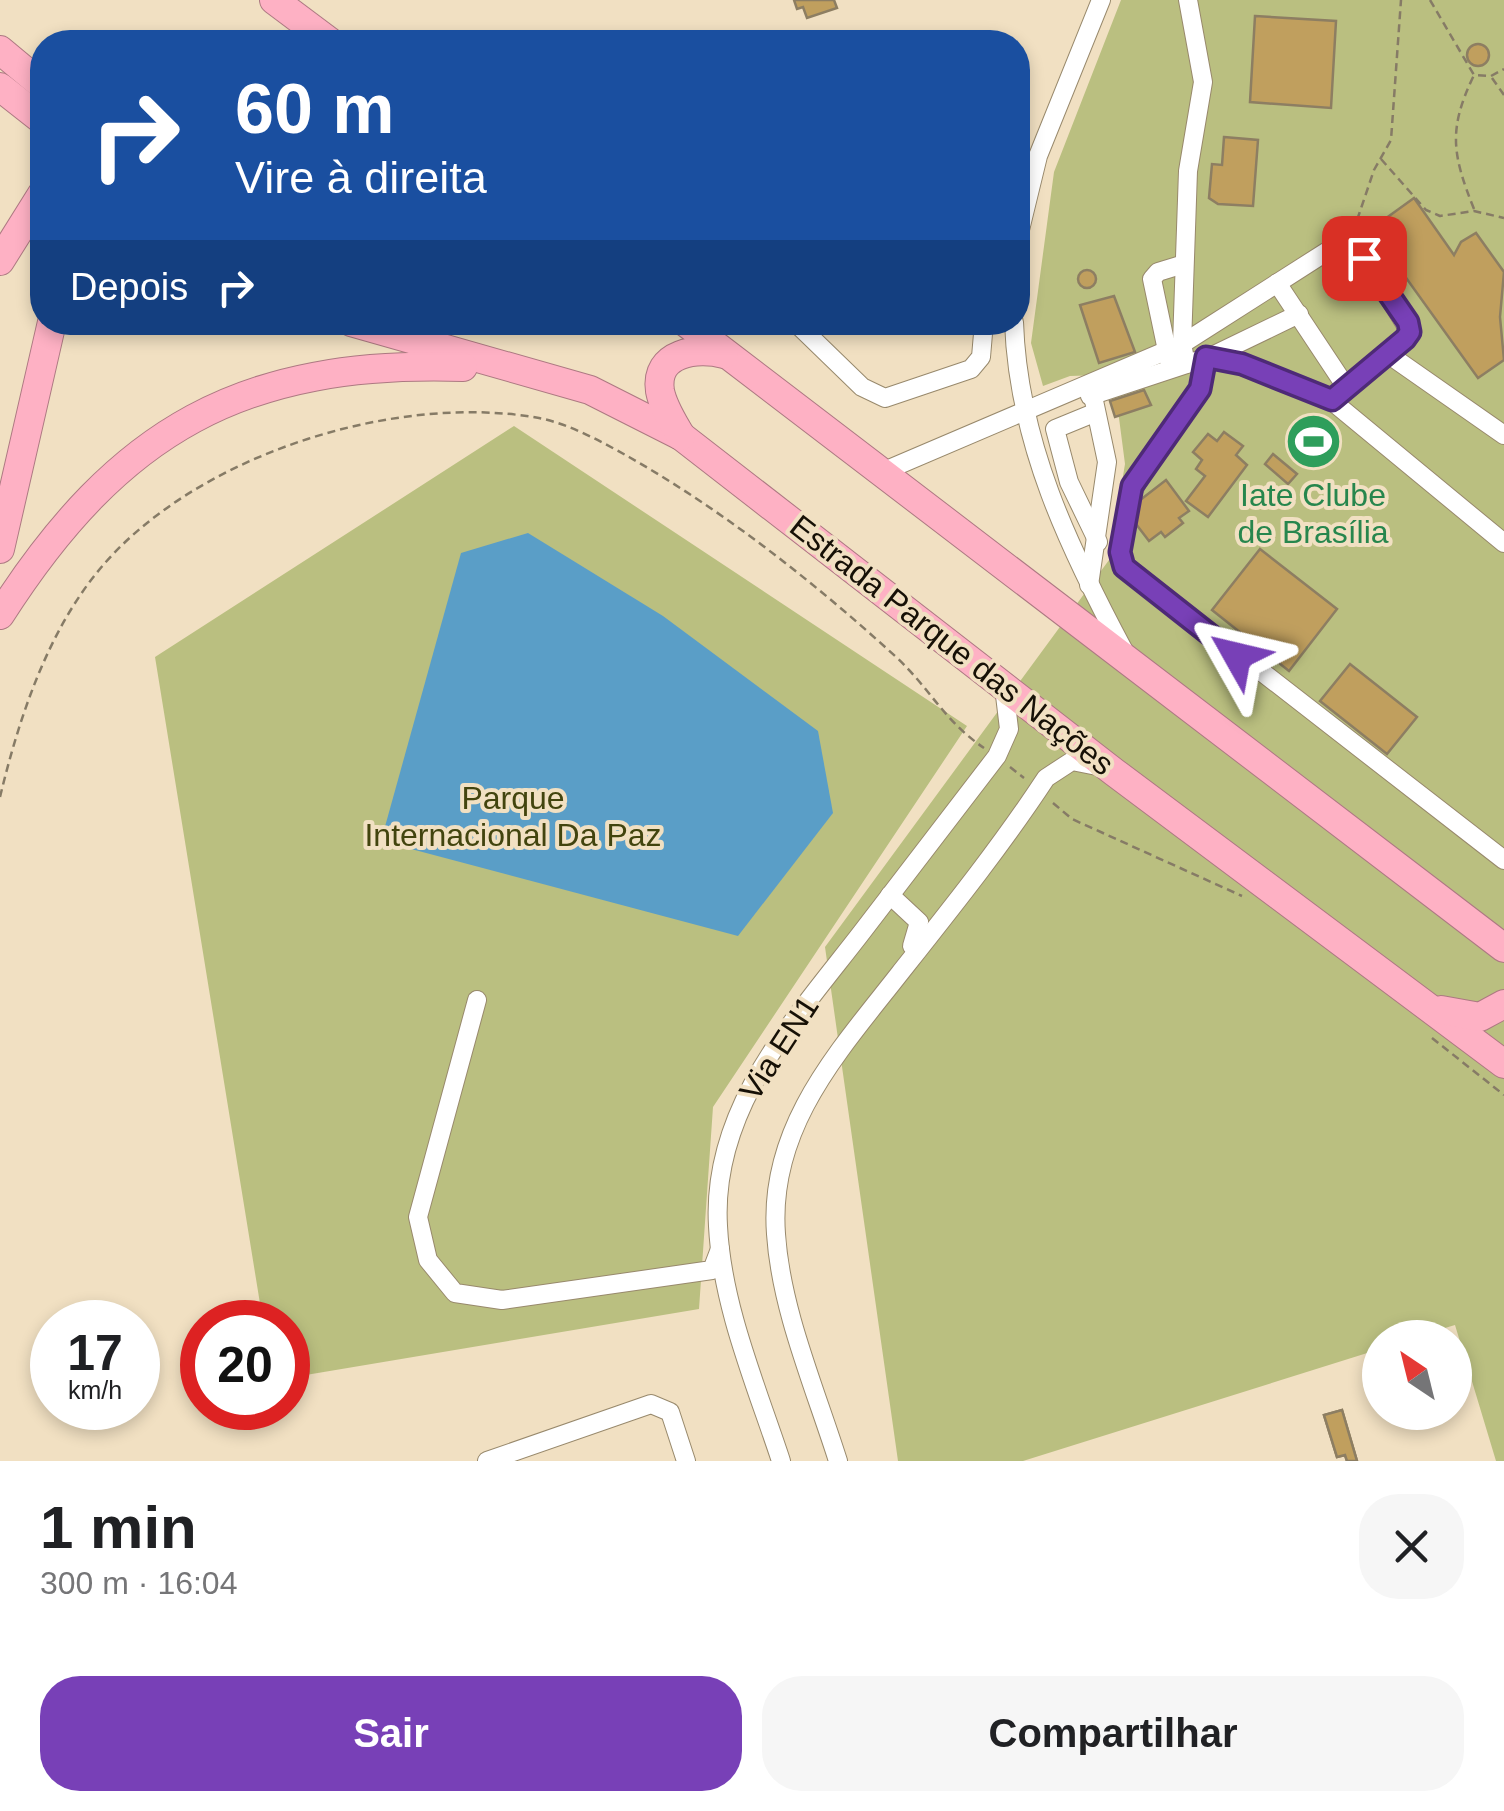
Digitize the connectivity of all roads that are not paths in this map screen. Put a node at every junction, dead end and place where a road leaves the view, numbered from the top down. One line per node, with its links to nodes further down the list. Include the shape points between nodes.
1 (274, 0): 4 (highway)
2 (1101, 0): 9 (street)
3 (1184, 3): 12 (street, via 1203,82 1188,171)
4 (314, 30)
5 (0, 50): 6 (highway)
6 (30, 75)
7 (0, 87): 8 (highway)
8 (30, 111)
9 (1030, 189)
10 (30, 213): 11 (highway)
11 (0, 261)
12 (1184, 264): 24 (street); 24 (street, via 1152,279)
13 (1277, 283): 14 (street); 22 (street, via 1326,252 1350,248 1369,264 1409,326); 24 (street)
14 (1299, 314): 23 (street); 26 (street)
15 (49, 335): 35 (highway)
16 (396, 335): 25 (highway, Estrada Parque das Nações)
17 (702, 335): 21 (highway)
18 (807, 335): 19 (street, via 862,388 885,398 971,369 981,358)
19 (983, 335)
20 (1016, 335): 29 (street)
21 (726, 354): 31 (highway, via 695,348 664,370 661,396); 32 (highway)
22 (1388, 354): 26 (street); 30 (street)
23 (1210, 356): 24 (street); 27 (street); 41 (street, via 1200,389 1132,486 1123,564)
24 (1176, 357): 28 (street); 29 (street)
25 (511, 368): 31 (highway, Estrada Parque das Nações, via 590,390); 37 (highway, via 372,366 309,374 226,400 133,458 84,501)
26 (1346, 386): 27 (street)
27 (1332, 400): 34 (street)
28 (1093, 404): 29 (street); 33 (street, via 1107,455); 33 (street, via 1055,429 1069,482)
29 (1026, 412): 32 (street); 36 (street, via 1058,518)
30 (1504, 434)
31 (681, 436): 39 (highway, Estrada Parque das Nações)
32 (882, 472): 38 (highway)
33 (1098, 542): 36 (street)
34 (1504, 543)
35 (0, 549)
36 (1089, 585): 38 (street)
37 (0, 615)
38 (1129, 660): 43 (highway)
39 (1004, 686): 40 (highway, Estrada Parque das Nações); 42 (street, Via EN1, via 1009,729 997,756)
40 (1114, 772): 44 (street, Via EN1, via 1072,761 1052,773); 47 (highway, Estrada Parque das Nações)
41 (1504, 860)
42 (890, 895): 44 (street, via 919,922); 49 (street, Via EN1, via 750,1087 720,1167)
43 (1500, 951)
44 (900, 974): 53 (street, Via EN1, via 805,1099 781,1162 779,1264)
45 (477, 1000): 49 (street, via 418,1217 428,1260 455,1292 502,1300 712,1270)
46 (1504, 1004): 47 (highway, via 1480,1018)
47 (1425, 1005): 48 (highway, Estrada Parque das Nações)
48 (1504, 1064)
49 (720, 1248): 52 (street, Via EN1)
50 (487, 1461): 51 (street, via 651,1404 666,1408)
51 (686, 1461)
52 (780, 1461)
53 (838, 1461)

